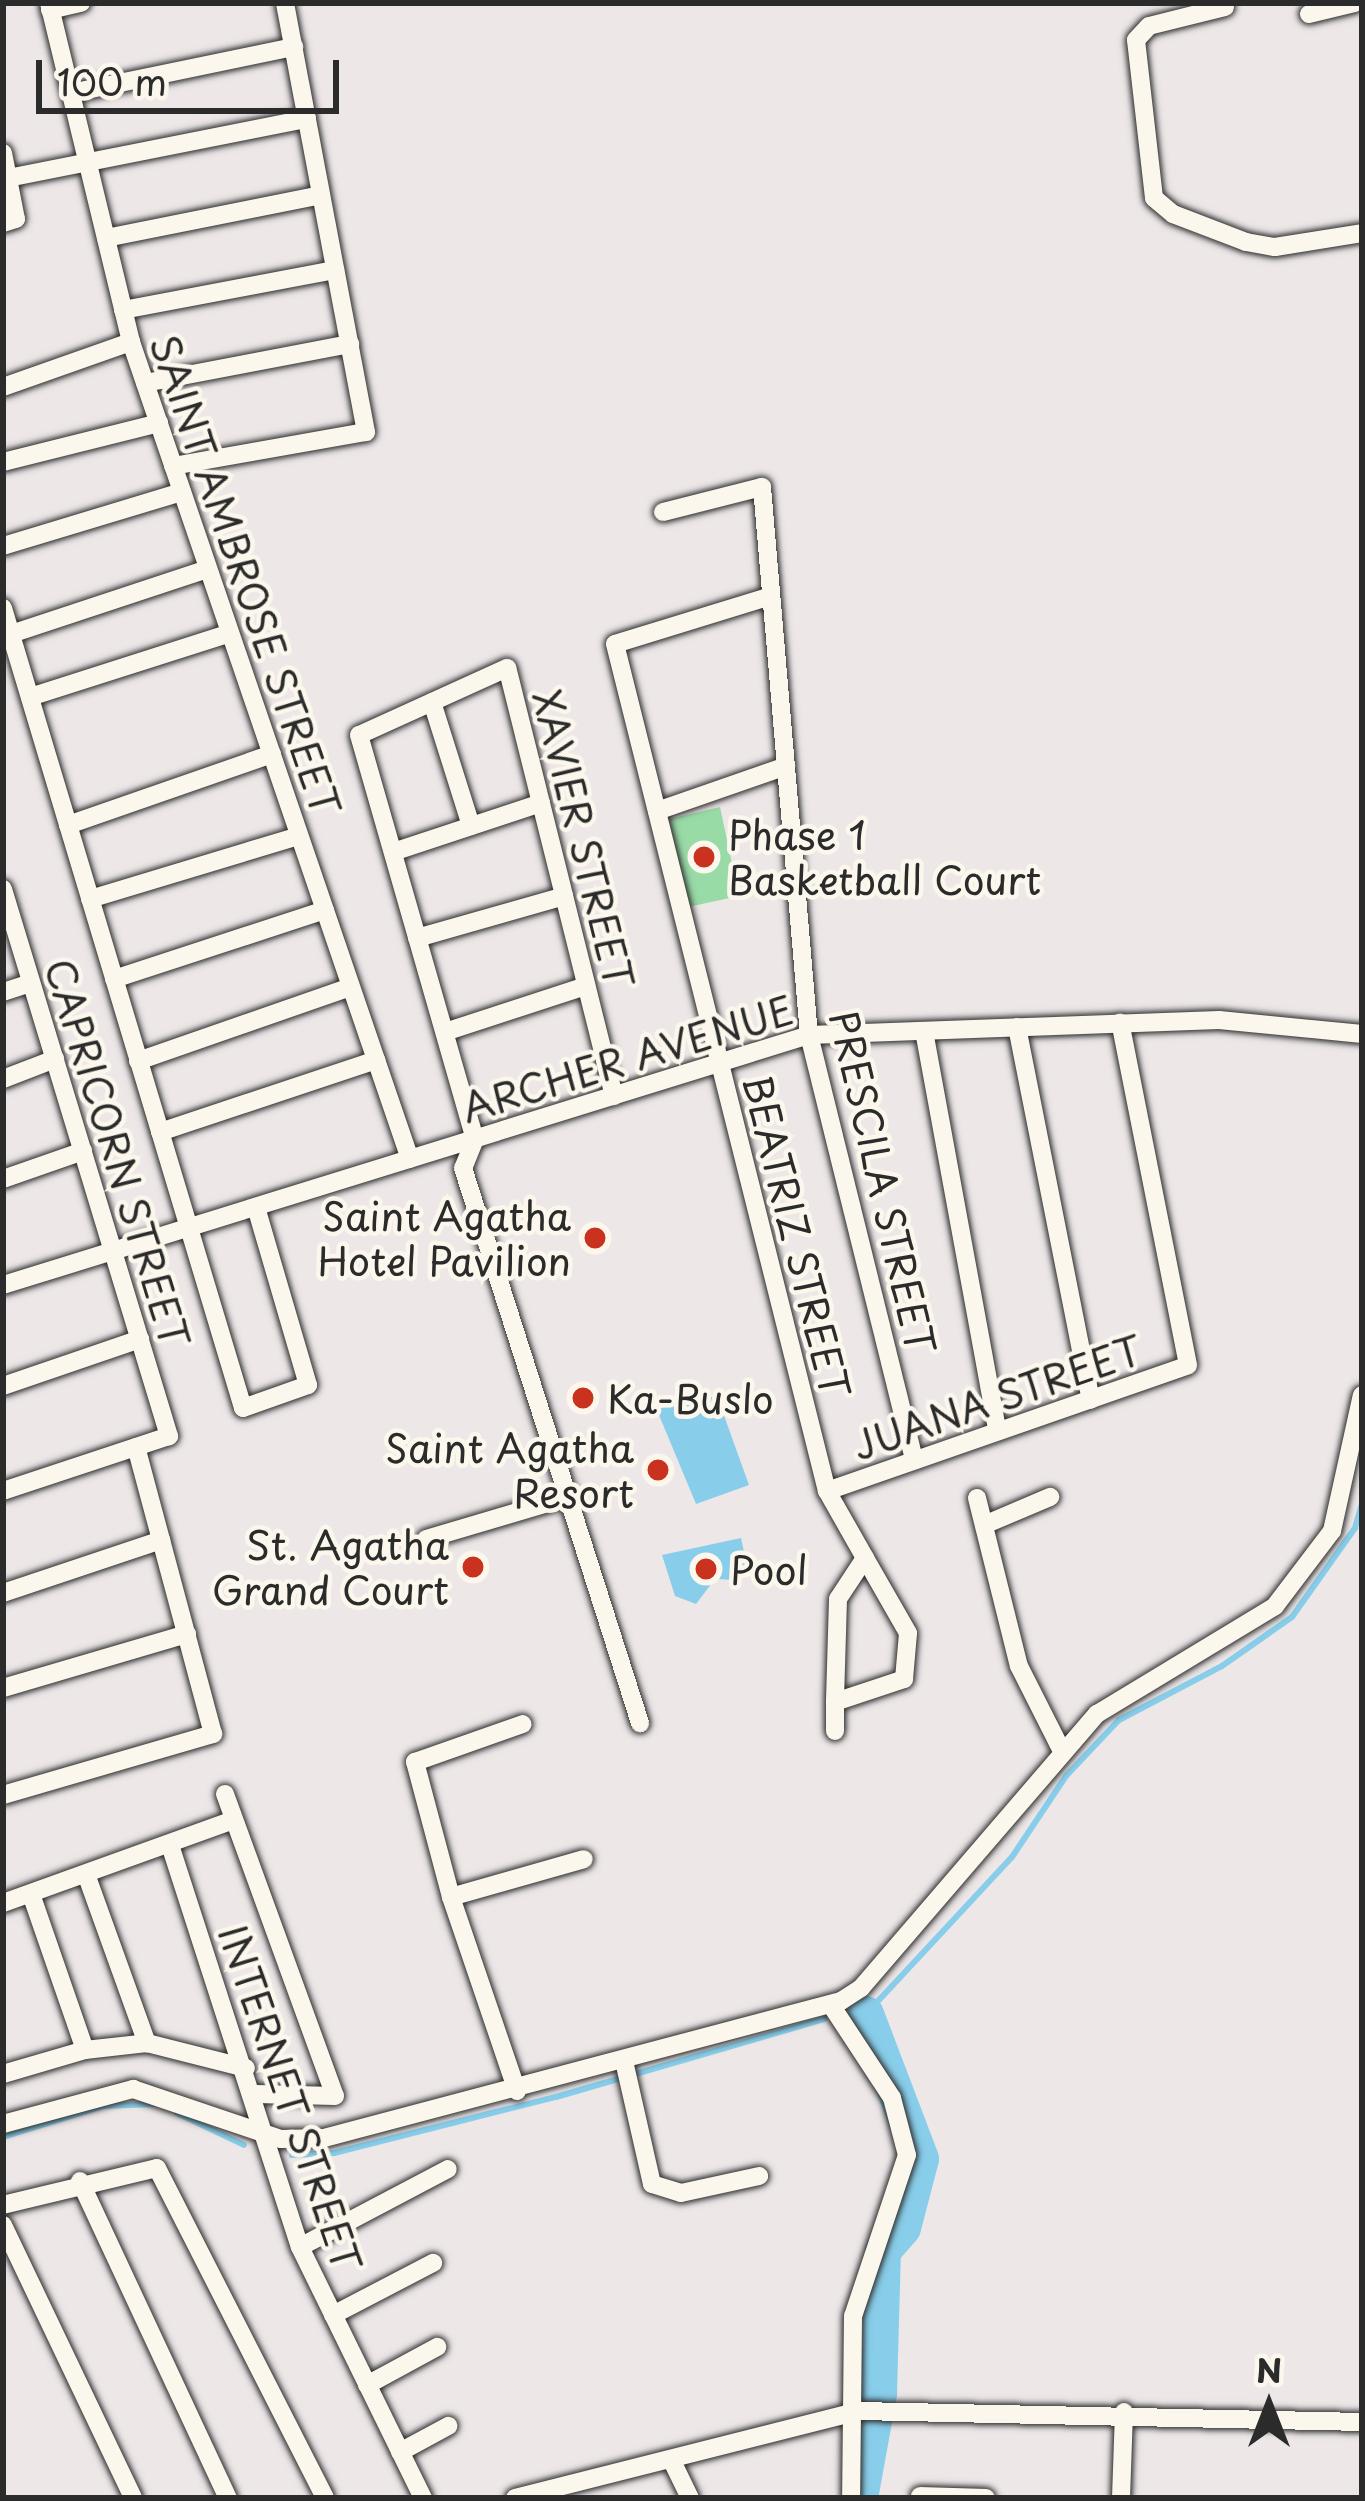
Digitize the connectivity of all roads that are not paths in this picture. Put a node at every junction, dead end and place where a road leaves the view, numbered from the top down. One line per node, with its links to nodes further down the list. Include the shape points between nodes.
1 (81, 3): 4 (street)
2 (285, 3): 7 (street)
3 (1355, 3): 6 (street)
4 (50, 6): 8 (street, SAINT AMBROSE STREET)
5 (1225, 7): 15 (street, via 1149,26 1136,40 1154,198 1246,242 1275,247)
6 (1309, 14)
7 (294, 47): 8 (street); 9 (street)
8 (70, 93): 11 (street, SAINT AMBROSE STREET)
9 (307, 119): 11 (street); 13 (street)
10 (3, 152): 12 (street)
11 (87, 162): 12 (street); 16 (street, SAINT AMBROSE STREET)
12 (8, 178): 14 (street)
13 (322, 195): 16 (street); 17 (street)
14 (10, 221)
15 (1362, 233)
16 (106, 238): 18 (street, SAINT AMBROSE STREET)
17 (335, 270): 18 (street); 20 (street)
18 (123, 310): 19 (street, SAINT AMBROSE STREET)
19 (131, 342): 21 (street, SAINT AMBROSE STREET); 22 (street)
20 (350, 344): 21 (street); 25 (street, via 366,432)
21 (145, 383): 23 (street, SAINT AMBROSE STREET)
22 (3, 387)
23 (158, 423): 24 (street); 25 (street, SAINT AMBROSE STREET)
24 (3, 462)
25 (173, 466): 26 (street, SAINT AMBROSE STREET)
26 (182, 492): 28 (street); 29 (street, SAINT AMBROSE STREET)
27 (663, 512): 30 (street, PRESCILA STREET, via 762,488)
28 (3, 546)
29 (208, 569): 32 (street, SAINT AMBROSE STREET); 33 (street)
30 (771, 596): 37 (street, PRESCILA STREET); 39 (street, BEATRIZ STREET, via 616,644)
31 (3, 608): 33 (street)
32 (230, 633): 34 (street); 36 (street, SAINT AMBROSE STREET)
33 (11, 634): 34 (street)
34 (30, 697): 40 (street)
35 (432, 702): 38 (street, XAVIER STREET, via 507,668); 41 (street); 43 (street, via 359,735)
36 (272, 754): 40 (street); 42 (street, SAINT AMBROSE STREET)
37 (786, 766): 39 (street); 59 (street, PRESCILA STREET)
38 (541, 803): 41 (street); 44 (street, XAVIER STREET)
39 (657, 811): 63 (street, BEATRIZ STREET)
40 (68, 825): 45 (street)
41 (471, 826): 43 (street)
42 (299, 836): 45 (street); 47 (street, SAINT AMBROSE STREET)
43 (392, 852): 48 (street)
44 (564, 896): 48 (street); 51 (street, XAVIER STREET)
45 (90, 899): 49 (street)
46 (5, 902): 50 (street, CAPRICORN STREET)
47 (325, 910): 49 (street); 52 (street, SAINT AMBROSE STREET)
48 (417, 938): 57 (street)
49 (114, 980): 62 (street)
50 (32, 983): 53 (street); 60 (street, CAPRICORN STREET)
51 (586, 986): 57 (street); 65 (street, XAVIER STREET)
52 (351, 987): 61 (street, SAINT AMBROSE STREET); 62 (street)
53 (3, 992)
54 (1120, 1023): 55 (street, ARCHER AVENUE); 58 (street, ARCHER AVENUE, via 1219,1020); 78 (street, JUANA STREET, via 1188,1365)
55 (1017, 1027): 56 (street, ARCHER AVENUE); 78 (street)
56 (923, 1030): 59 (street, ARCHER AVENUE); 79 (street)
57 (445, 1032): 67 (street)
58 (1362, 1034)
59 (809, 1035): 63 (street, ARCHER AVENUE); 81 (street, PRESCILA STREET)
60 (55, 1059): 64 (street); 68 (street, CAPRICORN STREET)
61 (376, 1060): 66 (street); 69 (street, SAINT AMBROSE STREET)
62 (138, 1061): 66 (street)
63 (720, 1063): 65 (street, ARCHER AVENUE); 83 (street, BEATRIZ STREET)
64 (3, 1078)
65 (614, 1096): 67 (street, ARCHER AVENUE)
66 (160, 1132): 72 (street)
67 (475, 1138): 69 (street, ARCHER AVENUE); 84 (street, via 463,1168)
68 (82, 1151): 70 (street); 73 (street, CAPRICORN STREET)
69 (410, 1159): 71 (street, ARCHER AVENUE)
70 (3, 1179)
71 (256, 1207): 72 (street, ARCHER AVENUE); 72 (street, via 308,1385 243,1408)
72 (188, 1228): 73 (street, ARCHER AVENUE)
73 (113, 1251): 74 (street, ARCHER AVENUE); 75 (street, CAPRICORN STREET)
74 (3, 1285)
75 (140, 1339): 76 (street); 80 (street, CAPRICORN STREET, via 169,1436)
76 (3, 1386)
77 (1362, 1395): 98 (street, via 1332,1531 1275,1606 1096,1714)
78 (1091, 1400): 79 (street, JUANA STREET)
79 (997, 1430): 81 (street, JUANA STREET)
80 (136, 1447): 82 (street); 89 (street)
81 (914, 1460): 83 (street, JUANA STREET)
82 (3, 1491)
83 (827, 1491): 90 (street, BEATRIZ STREET)
84 (571, 1496): 88 (street); 95 (street)
85 (1050, 1497): 87 (street)
86 (976, 1498): 87 (street)
87 (985, 1525): 98 (street, via 1019,1666)
88 (426, 1539)
89 (161, 1540): 91 (street); 92 (street)
90 (865, 1558): 94 (street, via 838,1599); 94 (street, BEATRIZ STREET, via 908,1633 904,1679)
91 (3, 1593)
92 (187, 1634): 93 (street); 100 (street, via 213,1734)
93 (3, 1688)
94 (835, 1702): 97 (street)
95 (640, 1723)
96 (523, 1724): 106 (street, via 415,1762)
97 (835, 1731)
98 (1062, 1751): 108 (street, via 861,1988)
99 (225, 1794): 101 (street)
100 (3, 1795)
101 (234, 1820): 102 (street); 115 (street, via 335,2096)
102 (170, 1845): 104 (street); 112 (street, INTERNET STREET)
103 (584, 1859): 106 (street)
104 (86, 1874): 105 (street); 109 (street)
105 (31, 1894): 107 (street); 110 (street)
106 (451, 1897): 114 (street)
107 (3, 1903)
108 (831, 2006): 113 (street); 128 (street, via 892,2098 907,2155 854,2316)
109 (147, 2043): 110 (street); 112 (street)
110 (86, 2050): 111 (street)
111 (5, 2066)
112 (246, 2068): 115 (street, INTERNET STREET)
113 (626, 2070): 114 (street); 119 (street, via 652,2184 681,2193)
114 (517, 2091): 117 (street, via 352,2134 281,2140)
115 (256, 2094): 117 (street, INTERNET STREET)
116 (3, 2124): 117 (street, via 134,2089)
117 (264, 2132): 123 (street, INTERNET STREET)
118 (448, 2169): 123 (street)
119 (759, 2176)
120 (80, 2181): 121 (street); 137 (street); 138 (street, via 157,2168)
121 (3, 2205)
122 (3, 2224): 136 (street)
123 (300, 2247): 125 (street, INTERNET STREET)
124 (433, 2263): 125 (street)
125 (333, 2315): 127 (street, INTERNET STREET)
126 (437, 2347): 127 (street)
127 (368, 2385): 132 (street, INTERNET STREET)
128 (854, 2412): 129 (street); 133 (street); 143 (street)
129 (1124, 2412): 130 (street); 146 (street)
130 (1362, 2422)
131 (448, 2426): 132 (street)
132 (400, 2452): 139 (street, INTERNET STREET)
133 (672, 2461): 134 (street); 142 (street)
134 (594, 2479): 140 (street); 141 (street)
135 (920, 2496): 144 (street)
136 (133, 2498)
137 (228, 2498)
138 (325, 2498)
139 (423, 2498)
140 (515, 2498)
141 (604, 2498)
142 (690, 2498)
143 (851, 2498)
144 (959, 2498): 145 (street)
145 (986, 2498)
146 (1121, 2498)

